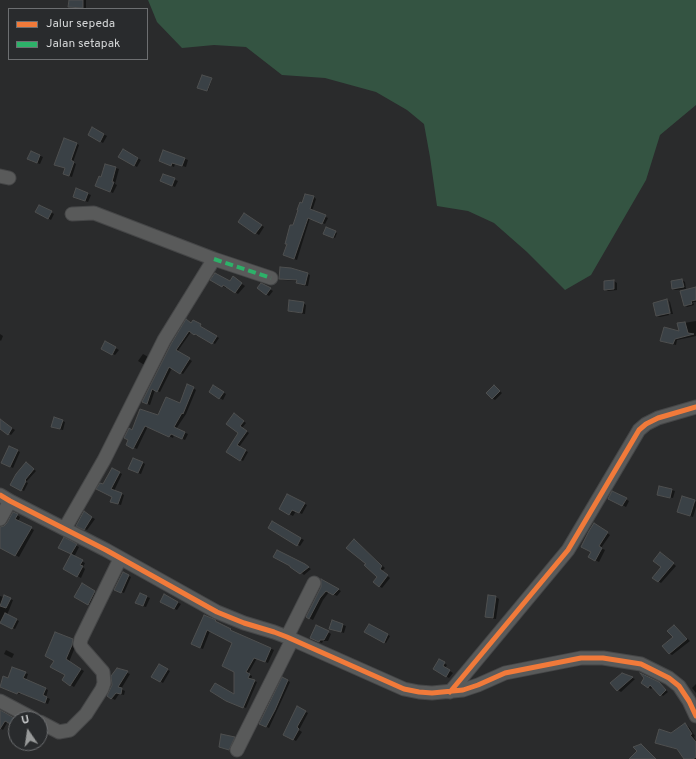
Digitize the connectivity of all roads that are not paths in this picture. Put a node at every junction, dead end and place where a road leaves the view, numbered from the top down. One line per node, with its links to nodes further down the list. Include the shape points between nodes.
1 (72, 214): 2 (street, via 94,214)
2 (214, 259): 3 (street); 7 (street, via 164,340 104,460)
3 (271, 278)
4 (696, 407): 11 (street, via 658,418 639,430 568,550)
5 (5, 498): 6 (street); 7 (street)
6 (0, 519)
7 (65, 528): 8 (street)
8 (120, 559): 10 (street, via 217,612); 15 (street, via 80,644 103,672 102,689 86,714 70,730 59,732)
9 (314, 583): 10 (street)
10 (289, 638): 11 (street, via 404,689 418,692); 16 (street)
11 (450, 692): 14 (street, via 464,690 505,673 581,658 603,658 642,664 670,678 679,686)
12 (0, 701): 13 (street)
13 (19, 711)
14 (696, 716)
15 (48, 726)
16 (237, 750)

